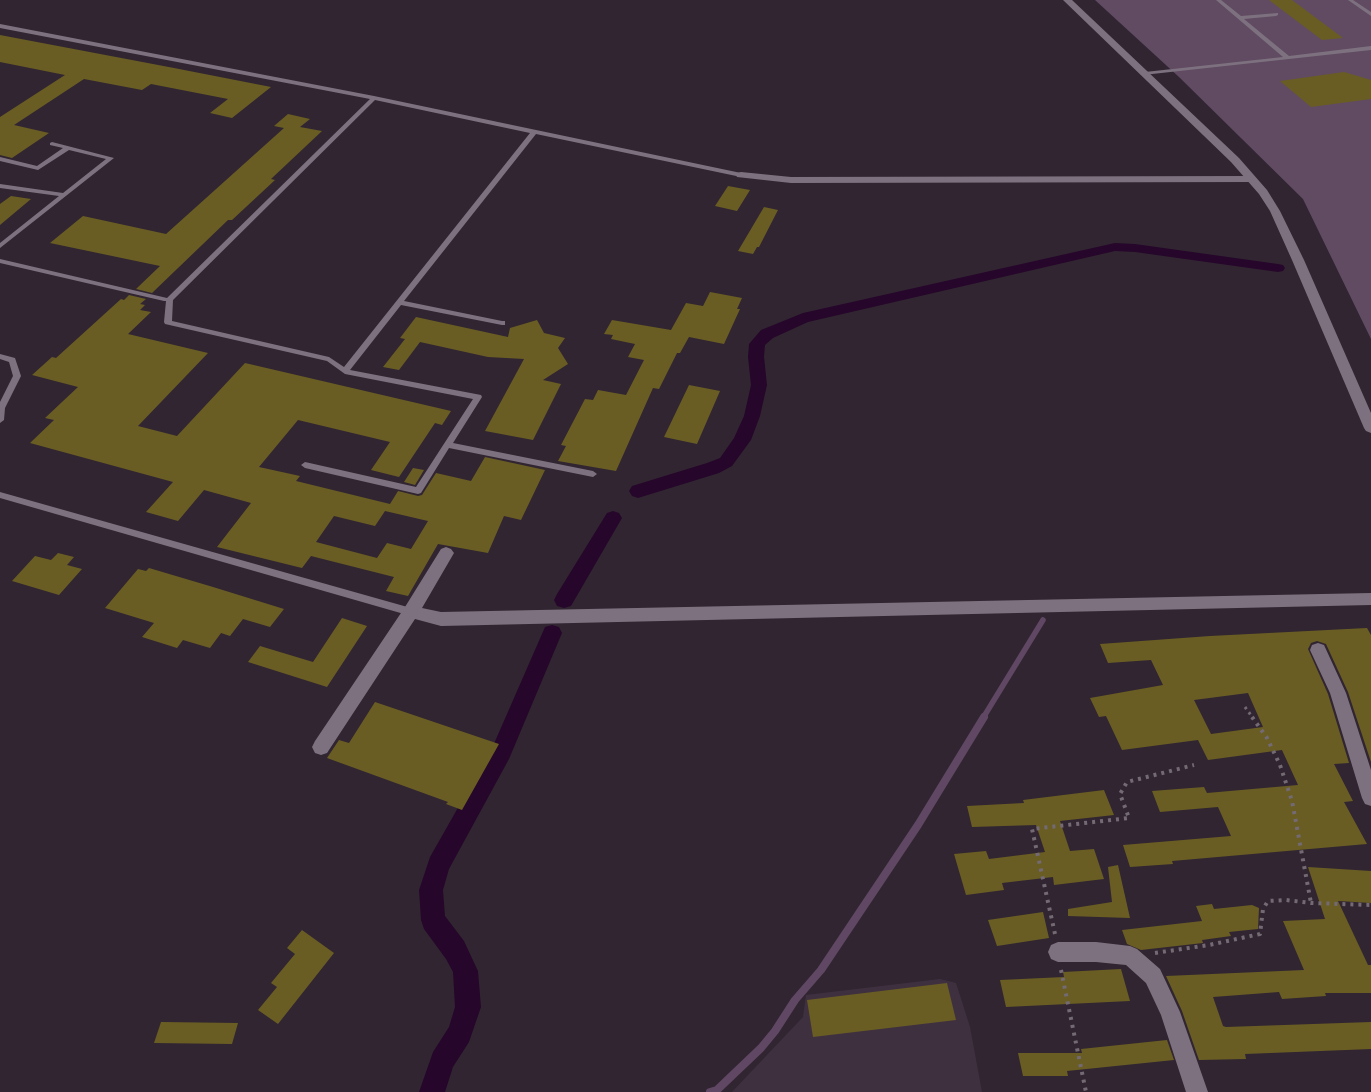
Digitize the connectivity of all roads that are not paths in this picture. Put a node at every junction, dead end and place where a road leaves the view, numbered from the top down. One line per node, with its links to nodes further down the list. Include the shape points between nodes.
1 (1067, 0): 10 (street)
2 (1218, 0): 6 (lane)
3 (1350, 0): 5 (lane)
4 (1276, 14): 6 (lane)
5 (1371, 14)
6 (1240, 18): 9 (lane)
7 (0, 26): 11 (lane)
8 (1371, 48): 9 (lane)
9 (1288, 57): 10 (lane)
10 (1145, 74): 17 (street)
11 (374, 98): 12 (lane); 26 (lane, via 170,299 168,322 329,359)
12 (534, 132): 16 (lane); 23 (lane)
13 (52, 144): 14 (lane)
14 (68, 148): 15 (lane, via 38,168); 19 (lane, via 111,158)
15 (0, 159)
16 (741, 176): 17 (street, via 791,180)
17 (1252, 179): 28 (street, via 1275,211)
18 (0, 186): 19 (lane)
19 (64, 195): 20 (lane)
20 (0, 246)
21 (0, 261): 22 (lane)
22 (164, 299)
23 (399, 302): 24 (lane); 26 (lane)
24 (502, 323)
25 (0, 356): 27 (lane, via 12,360 18,376 1,408)
26 (345, 370): 29 (lane, via 478,397)
27 (0, 420)
28 (1371, 428)
29 (448, 445): 30 (lane, via 418,491); 31 (lane)
30 (305, 465)
31 (593, 474)
32 (0, 495): 35 (lane)
33 (446, 553): 35 (street)
34 (1371, 599): 35 (street, via 441,619)
35 (411, 612): 37 (street)
36 (1318, 650): 38 (street, via 1338,693)
37 (321, 747)
38 (1371, 798)
39 (1058, 952): 40 (street, via 1130,956 1153,976 1170,1012)
40 (1197, 1092)

